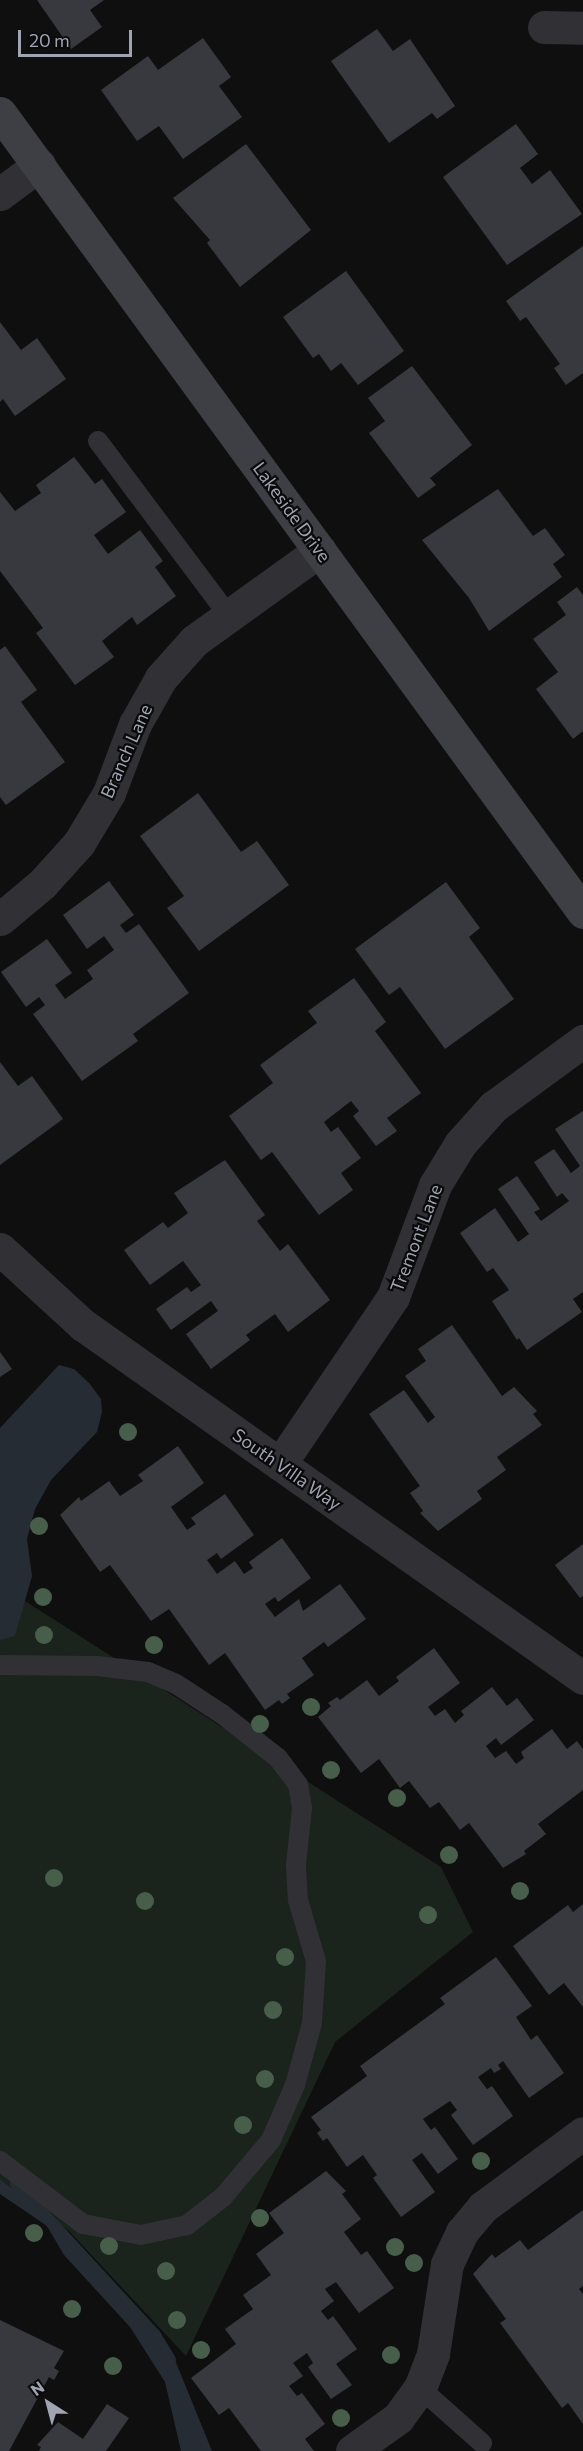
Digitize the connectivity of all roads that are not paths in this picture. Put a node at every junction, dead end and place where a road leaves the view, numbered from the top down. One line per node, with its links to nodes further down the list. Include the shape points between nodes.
1 (544, 27): 2 (street)
2 (583, 28)
3 (0, 112): 4 (main road, Lakeside Drive)
4 (39, 165): 5 (street); 7 (main road, Lakeside Drive)
5 (0, 194)
6 (98, 441): 8 (lane)
7 (320, 550): 8 (street, Branch Lane); 9 (main road, Lakeside Drive)
8 (229, 615): 10 (street, Branch Lane, via 194,641 161,678 135,724 109,793 79,843 42,884)
9 (583, 912)
10 (0, 919)
11 (583, 1041): 13 (street, Tremont Lane, via 493,1107 460,1144 435,1185 393,1297)
12 (0, 1249): 13 (street, South Villa Way, via 83,1325)
13 (280, 1464): 15 (street, South Villa Way)
14 (0, 1665): 17 (lane, via 97,1666 148,1672 176,1684 222,1714 279,1758 298,1785 302,1808 296,1865 298,1900 316,1961 312,2023 295,2085 271,2140 230,2191 187,2224 141,2235 83,2224)
15 (583, 1678)
16 (583, 2133): 18 (street, via 483,2207 462,2232 447,2264 434,2354)
17 (0, 2161)
18 (420, 2388): 19 (lane); 20 (street, via 398,2418)
19 (482, 2443)
20 (352, 2451)

